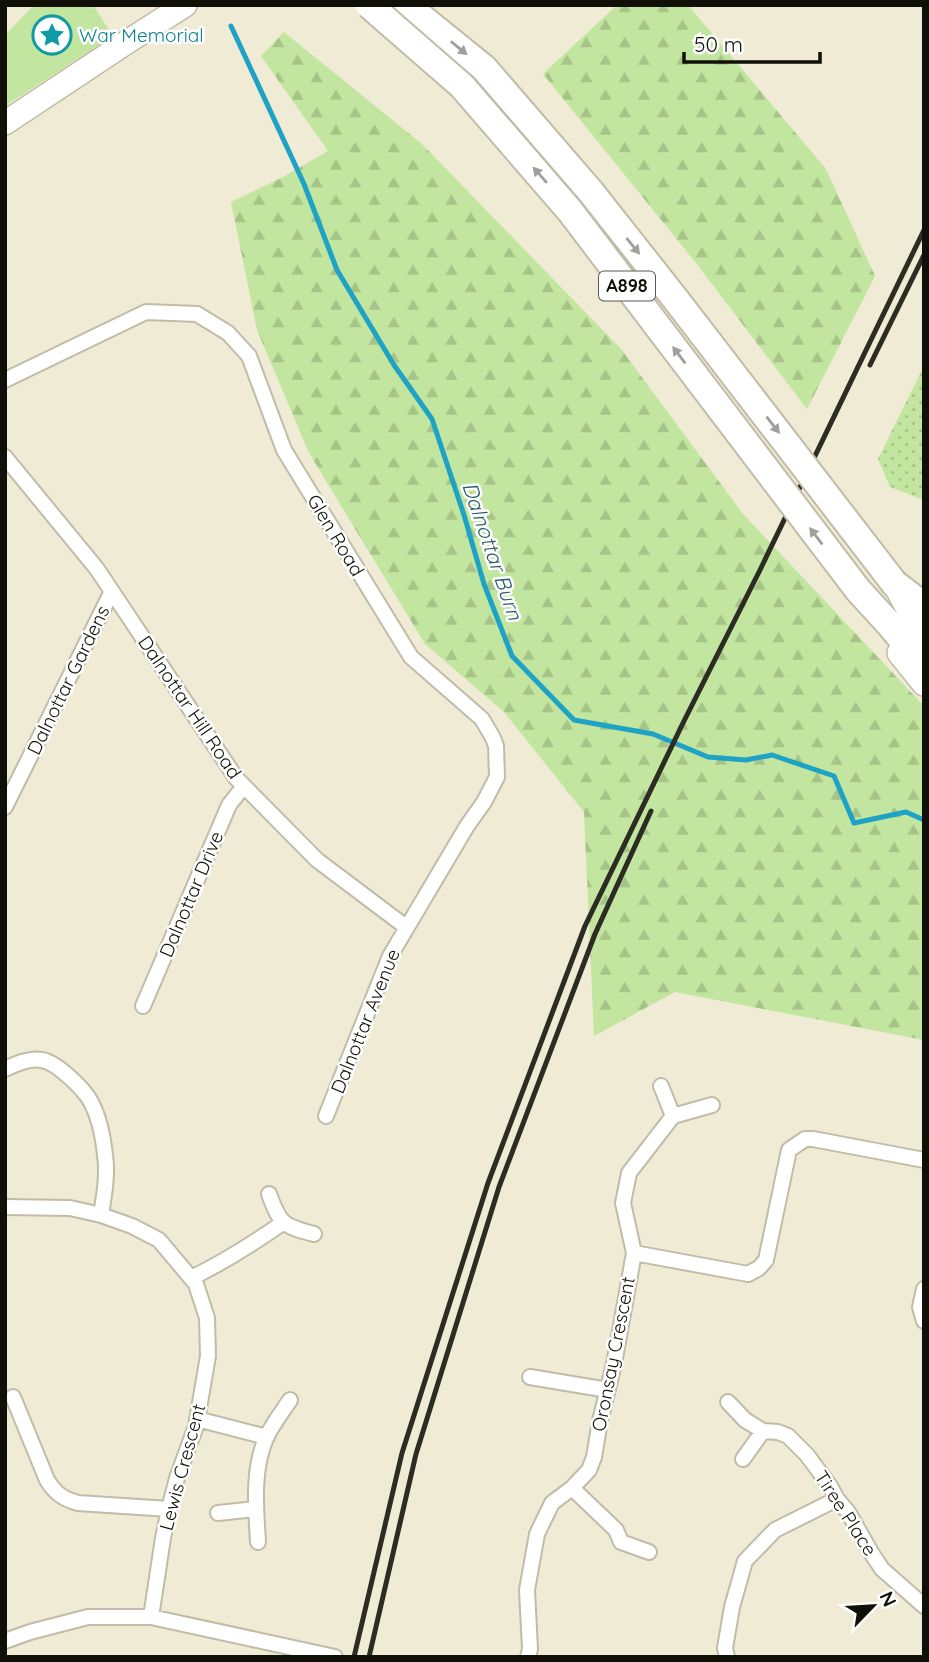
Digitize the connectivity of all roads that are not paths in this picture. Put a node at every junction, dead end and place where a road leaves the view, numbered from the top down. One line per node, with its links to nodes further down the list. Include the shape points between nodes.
1 (186, 5): 4 (main road)
2 (369, 5): 8 (highway, A898, one-way to 2, bridge, via 570,211 462,86)
3 (406, 5): 7 (highway, A898, one-way to 7, bridge, via 484,68 591,192)
4 (5, 123)
5 (5, 380): 16 (street, Glen Road, via 146,312 197,314 228,333 249,356 284,450 411,657 482,719 494,738 497,777)
6 (5, 457): 9 (street, Dalnottar Hill Road)
7 (894, 583): 10 (highway, A898); 11 (main road, A898)
8 (858, 590): 12 (highway, A898); 13 (main road, A898, via 874,622)
9 (112, 591): 14 (street, Dalnottar Hill Road); 15 (street, Dalnottar Gardens)
10 (924, 606)
11 (924, 632)
12 (924, 666)
13 (924, 684)
14 (244, 786): 16 (street, Dalnottar Hill Road, via 317,860); 17 (street, Dalnottar Drive, via 229,804)
15 (5, 807)
16 (406, 927): 21 (street, Dalnottar Avenue)
17 (143, 1006)
18 (7, 1063): 26 (street, via 42,1060 61,1070 87,1097 99,1120 106,1158)
19 (661, 1086): 22 (street)
20 (712, 1105): 22 (street)
21 (326, 1116)
22 (673, 1116): 29 (street, via 629,1172 623,1203)
23 (924, 1160): 29 (street, Oronsay Crescent, via 805,1139 789,1150 766,1260 759,1268 748,1274)
24 (269, 1194): 27 (street)
25 (5, 1207): 26 (street, Lewis Crescent, via 70,1208)
26 (101, 1215): 30 (street, Lewis Crescent, via 159,1240)
27 (284, 1222): 28 (street); 30 (street, via 251,1246)
28 (314, 1234)
29 (634, 1253): 34 (street, Oronsay Crescent)
30 (191, 1278): 38 (street, Lewis Crescent, via 207,1318 208,1356)
31 (924, 1289): 32 (street, via 920,1307)
32 (924, 1321)
33 (530, 1377): 34 (street)
34 (608, 1390): 42 (street, Oronsay Crescent, via 594,1457)
35 (13, 1397): 45 (street, via 55,1492 78,1503)
36 (290, 1400): 40 (street)
37 (728, 1402): 39 (street, Tiree Place)
38 (197, 1419): 40 (street); 45 (street, Lewis Crescent)
39 (763, 1431): 41 (street); 43 (street, Tiree Place, via 788,1436)
40 (267, 1437): 44 (street, via 257,1467)
41 (743, 1459)
42 (572, 1488): 48 (street, via 616,1530 621,1542); 53 (street, Oronsay Crescent, via 552,1503 537,1534 527,1590)
43 (837, 1499): 49 (street, Tiree Place, via 883,1569); 54 (street, via 775,1531 745,1560 724,1648)
44 (256, 1509): 46 (street); 47 (street)
45 (169, 1510): 50 (street, Lewis Crescent)
46 (218, 1513)
47 (258, 1542)
48 (649, 1552)
49 (924, 1606)
50 (151, 1617): 51 (street, via 88,1617); 52 (street)
51 (5, 1641)
52 (335, 1657)
53 (528, 1657)
54 (727, 1657)

